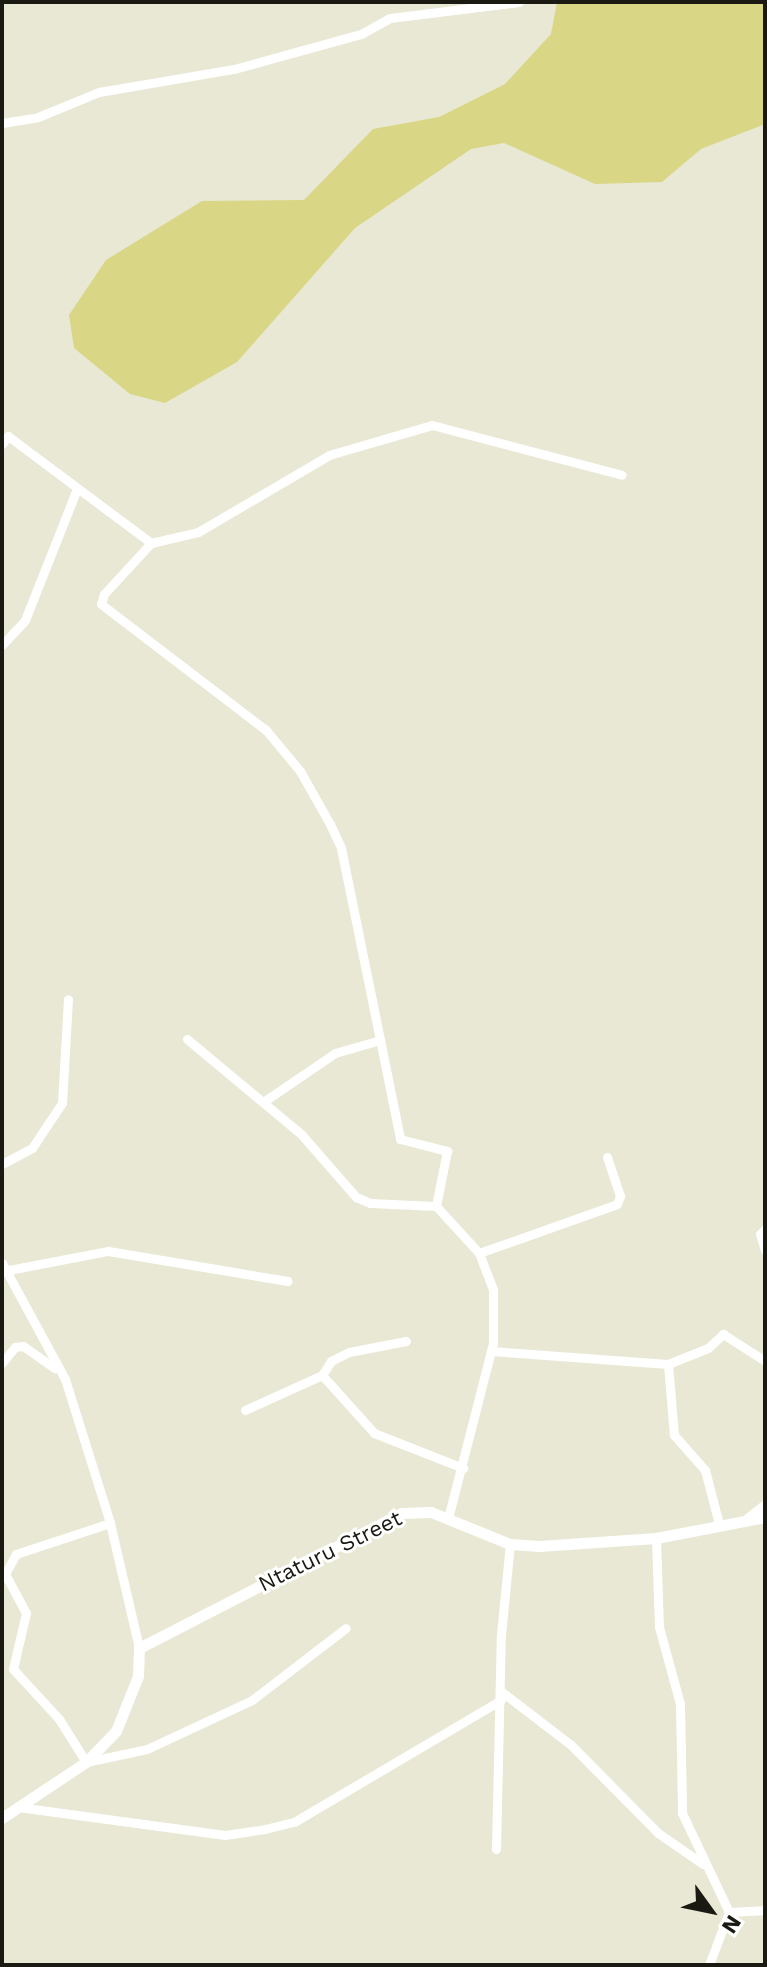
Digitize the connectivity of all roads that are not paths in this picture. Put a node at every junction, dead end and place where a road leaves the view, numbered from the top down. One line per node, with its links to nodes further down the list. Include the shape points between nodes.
1 (519, 2): 2 (street, via 390,18 361,34 234,69 99,92 38,117)
2 (2, 123)
3 (4, 437): 5 (street)
4 (622, 475): 6 (street, via 432,425 329,455 198,532)
5 (76, 491): 6 (street); 7 (street, via 25,620)
6 (151, 543): 10 (street, via 104,594 101,604 266,730 300,771 341,848)
7 (2, 645)
8 (68, 999): 13 (street, via 62,1103 32,1148)
9 (187, 1039): 11 (street)
10 (380, 1040): 11 (street, via 335,1053); 14 (street, via 400,1139 447,1151)
11 (263, 1102): 14 (street, via 301,1134 356,1197 370,1203)
12 (607, 1157): 17 (street, via 620,1196 617,1204)
13 (2, 1164)
14 (436, 1206): 17 (street)
15 (765, 1229): 16 (street, via 760,1234)
16 (765, 1250)
17 (479, 1253): 21 (street, via 493,1290)
18 (6, 1267): 19 (street, via 108,1251); 26 (street)
19 (288, 1281)
20 (406, 1341): 25 (street, via 349,1352 331,1361)
21 (491, 1351): 24 (street); 28 (street)
22 (765, 1361): 24 (street, via 723,1334 708,1348)
23 (2, 1363): 26 (street, via 15,1347 23,1346 41,1355)
24 (668, 1364): 34 (street, via 674,1435 705,1470)
25 (322, 1375): 27 (street); 28 (street, via 374,1433)
26 (65, 1379): 33 (street)
27 (245, 1410)
28 (463, 1468): 31 (street)
29 (765, 1504): 32 (street)
30 (765, 1517): 32 (street, Ntaturu Street)
31 (448, 1518): 36 (street, Ntaturu Street); 39 (street, Ntaturu Street, via 415,1510 402,1513)
32 (747, 1518): 34 (street, Ntaturu Street)
33 (110, 1523): 37 (street, via 16,1554); 39 (street)
34 (719, 1524): 35 (street, Ntaturu Street)
35 (656, 1538): 36 (street, Ntaturu Street); 45 (street, via 659,1627 680,1704 682,1813)
36 (510, 1544): 40 (street, via 501,1635)
37 (3, 1573): 41 (street, via 26,1613 13,1669 59,1719)
38 (346, 1628): 41 (street, via 252,1700 147,1749)
39 (139, 1648): 41 (street, via 138,1676 124,1715)
40 (502, 1696): 42 (street, via 294,1822 265,1829 225,1835); 44 (street); 45 (street, via 571,1745 658,1833)
41 (86, 1762): 42 (street)
42 (18, 1807): 43 (street)
43 (2, 1818)
44 (496, 1849)
45 (704, 1864): 47 (street, via 722,1889)
46 (765, 1910): 47 (street)
47 (729, 1912): 48 (street)
48 (709, 1965)

